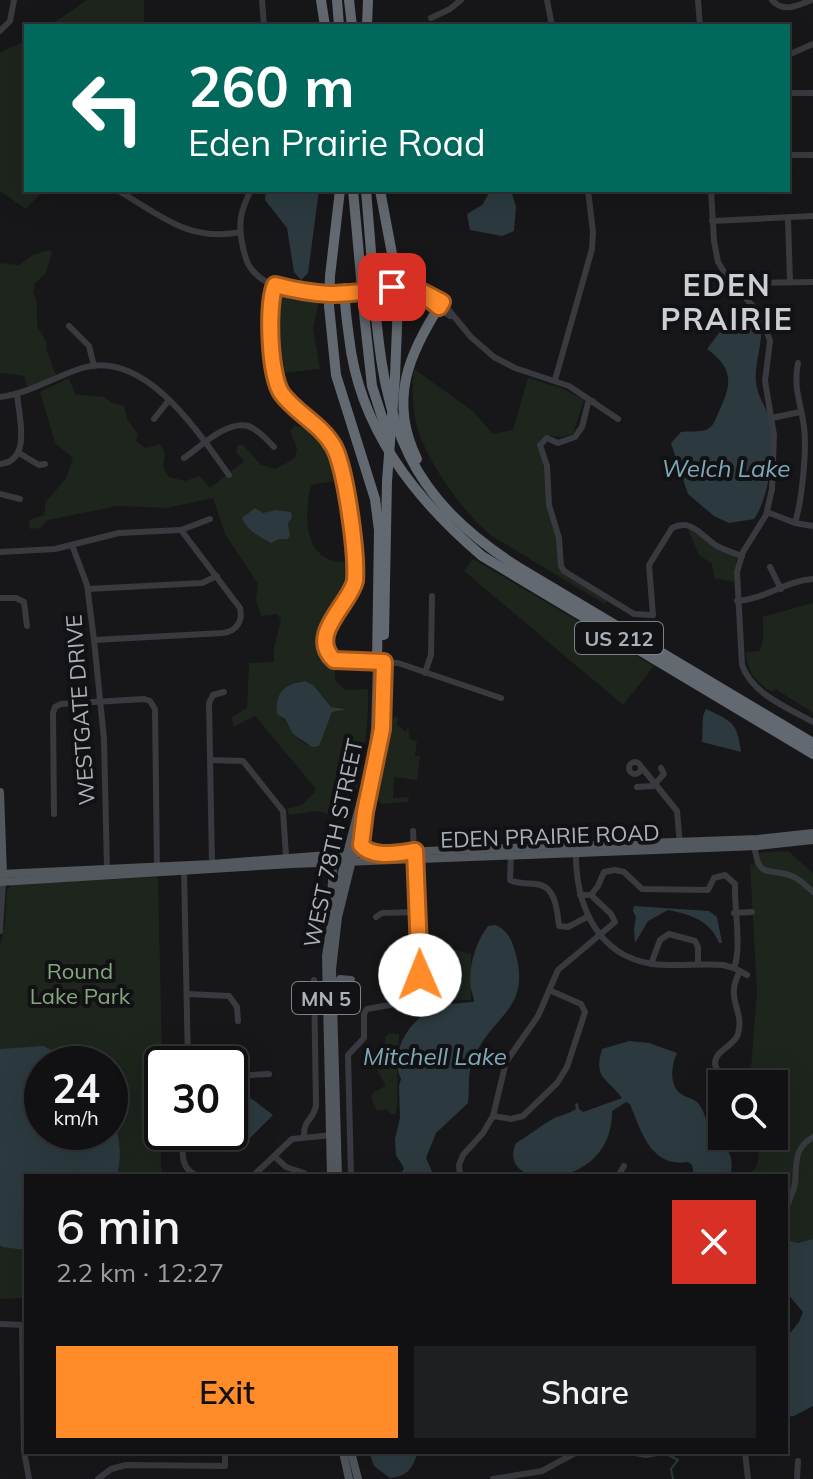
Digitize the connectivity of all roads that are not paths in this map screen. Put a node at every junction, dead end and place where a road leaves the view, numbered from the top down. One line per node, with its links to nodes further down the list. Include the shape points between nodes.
1 (14, 0): 22 (street, via 10,21)
2 (262, 0): 14 (street)
3 (321, 0): 15 (highway)
4 (331, 0): 16 (highway)
5 (337, 0): 17 (highway)
6 (349, 0): 18 (highway)
7 (368, 0): 19 (highway)
8 (461, 0): 13 (street)
9 (547, 0): 20 (street)
10 (698, 0): 21 (street)
11 (772, 0): 12 (street, via 785,8)
12 (811, 0)
13 (431, 18)
14 (264, 24)
15 (325, 24)
16 (333, 24)
17 (339, 24)
18 (352, 24)
19 (367, 24)
20 (552, 24)
21 (700, 24)
22 (0, 31)
23 (813, 44): 24 (street)
24 (790, 54)
25 (790, 93): 26 (street)
26 (813, 93)
27 (790, 155): 28 (street)
28 (813, 155)
29 (120, 192): 40 (street, via 194,233)
30 (250, 192): 40 (street, via 240,211)
31 (340, 192): 89 (highway, MN 5, bridge, via 329,306 336,375 375,499)
32 (353, 192): 46 (highway, US 212, bridge, via 361,277)
33 (366, 192): 46 (highway, US 212, bridge, via 373,276)
34 (380, 192): 89 (highway, MN 5, bridge, via 398,302)
35 (588, 192): 51 (street, via 592,249)
36 (711, 192): 39 (street)
37 (813, 216): 38 (street)
38 (788, 219): 39 (street); 41 (street)
39 (712, 221): 45 (street, via 718,262)
40 (240, 232): 43 (street, via 250,267)
41 (790, 281): 42 (street); 45 (street, via 754,283)
42 (813, 282)
43 (275, 285): 44 (street, via 311,293); 89 (street, via 271,303 276,383 331,442 344,479 355,581 330,622 329,654 336,661)
44 (345, 290): 47 (street, via 401,292); 70 (highway, via 353,362 365,405 406,479)
45 (741, 292): 57 (street, via 768,328 765,381)
46 (369, 304): 69 (highway, US 212, via 395,427); 70 (highway, US 212, via 369,369 384,428)
47 (440, 304): 51 (street, via 494,357); 69 (highway, via 411,354 404,402 409,439)
48 (69, 326): 50 (street, via 89,346)
49 (798, 363): 56 (street, via 795,390)
50 (94, 366): 52 (street); 54 (street, via 129,371)
51 (555, 380): 55 (street)
52 (17, 394): 53 (street); 62 (street)
53 (0, 397)
54 (169, 400): 58 (street); 60 (street)
55 (593, 401): 59 (street); 78 (street, via 575,437 558,443 547,438 540,445 561,566 568,575 634,614 653,615 649,565 672,528 692,526 715,545)
56 (800, 412): 57 (street); 73 (street, via 804,438)
57 (772, 418): 71 (street)
58 (154, 419)
59 (618, 419)
60 (206, 443): 61 (street, via 243,425); 63 (street); 66 (street)
61 (274, 447)
62 (19, 453): 64 (street); 65 (street)
63 (184, 458)
64 (0, 464)
65 (45, 464)
66 (229, 475)
67 (0, 494): 68 (street)
68 (20, 499)
69 (439, 500): 91 (highway, US 212, via 493,551)
70 (433, 511): 98 (highway, US 212, via 482,556)
71 (767, 512): 73 (street); 78 (street)
72 (210, 519): 75 (street)
73 (795, 523): 74 (street)
74 (813, 526)
75 (181, 530): 76 (street, via 119,533); 80 (street)
76 (72, 545): 77 (street); 82 (street, WESTGATE DRIVE)
77 (0, 552)
78 (742, 556): 86 (street)
79 (770, 567): 83 (street)
80 (217, 576): 82 (street, via 202,583); 88 (street, via 241,613 228,633)
81 (813, 579): 83 (street)
82 (88, 589): 88 (street, WESTGATE DRIVE)
83 (781, 589): 86 (street)
84 (432, 596): 90 (street, via 431,655)
85 (0, 598): 87 (street, via 24,602)
86 (737, 601): 95 (street, via 746,676 763,693)
87 (27, 626)
88 (94, 640): 94 (street, WESTGATE DRIVE)
89 (380, 662): 90 (street); 102 (main road, WEST 78TH STREET / MN 5); 106 (main road, WEST 78TH STREET / MN 5, via 382,729)
90 (425, 673): 93 (street)
91 (724, 689): 96 (highway); 97 (highway, US 212)
92 (224, 692): 99 (street, via 209,700)
93 (501, 698)
94 (100, 702): 107 (street, via 61,704 54,710); 124 (street, via 144,699 154,706); 125 (street, WESTGATE DRIVE)
95 (813, 722)
96 (813, 735)
97 (813, 743)
98 (813, 754)
99 (210, 760): 118 (street, via 243,761 276,799 285,820); 122 (street)
100 (661, 768): 103 (street, via 664,774)
101 (643, 769): 103 (street)
102 (367, 778): 116 (main road, via 347,841); 119 (main road, WEST 78TH STREET / MN 5)
103 (655, 783): 104 (street); 113 (street, via 674,810)
104 (637, 787)
105 (0, 792): 108 (main road)
106 (365, 812): 119 (main road, WEST 78TH STREET / MN 5); 120 (main road, via 361,845)
107 (54, 814)
108 (1, 826): 126 (main road)
109 (413, 831): 117 (street)
110 (813, 833): 112 (main road, EDEN PRAIRIE ROAD)
111 (813, 840): 112 (main road, EDEN PRAIRIE ROAD)
112 (754, 842): 113 (main road, EDEN PRAIRIE ROAD); 127 (street, via 756,860 764,869 794,877)
113 (680, 845): 114 (main road, EDEN PRAIRIE ROAD)
114 (576, 848): 115 (main road, EDEN PRAIRIE ROAD); 128 (street)
115 (511, 851): 117 (main road, EDEN PRAIRIE ROAD); 134 (street, via 510,880 548,888 559,926)
116 (326, 854): 118 (main road, EDEN PRAIRIE ROAD); 119 (main road, EDEN PRAIRIE ROAD)
117 (415, 855): 120 (main road, EDEN PRAIRIE ROAD); 130 (street)
118 (286, 856): 122 (main road, EDEN PRAIRIE ROAD)
119 (349, 858): 120 (main road, EDEN PRAIRIE ROAD); 121 (main road, EDEN PRAIRIE ROAD); 137 (main road, WEST 78TH STREET / MN 5, via 334,903); 140 (main road, WEST 78TH STREET / MN 5)
120 (375, 858): 140 (main road, via 351,877)
121 (306, 863): 123 (main road, EDEN PRAIRIE ROAD); 137 (main road, via 326,866 334,875)
122 (212, 864): 123 (main road, EDEN PRAIRIE ROAD)
123 (184, 868): 124 (main road, EDEN PRAIRIE ROAD); 145 (street)
124 (157, 870): 125 (main road, EDEN PRAIRIE ROAD)
125 (107, 872): 126 (main road, EDEN PRAIRIE ROAD)
126 (2, 878): 135 (street)
127 (813, 892)
128 (580, 895): 129 (street); 134 (street)
129 (591, 895): 132 (street, via 607,870 624,872 642,889 690,891 708,890 723,874 735,884); 136 (street, via 615,920)
130 (419, 912): 133 (street); 164 (street, via 418,980 395,1004 366,1008 364,1038 350,1051)
131 (752, 912): 132 (street)
132 (734, 913): 141 (street)
133 (376, 917)
134 (587, 917): 136 (street)
135 (0, 931)
136 (599, 935): 138 (street, via 621,953); 144 (street, via 562,965)
137 (326, 956): 153 (main road, WEST 78TH STREET / MN 5)
138 (651, 964): 139 (street); 139 (street, via 660,940 669,934 695,941)
139 (698, 964): 141 (street)
140 (332, 969): 147 (main road, WEST 78TH STREET / MN 5)
141 (740, 971): 149 (street, via 732,988 738,1035 719,1053)
142 (314, 980): 154 (street, via 316,1105 303,1126)
143 (351, 980): 147 (main road, via 342,978 335,985)
144 (549, 990): 152 (street, via 503,1068); 152 (street, via 581,1004 585,1012 567,1067 528,1113 511,1119)
145 (187, 994): 146 (street, via 229,996); 148 (street)
146 (238, 1021)
147 (334, 1042): 153 (main road, WEST 78TH STREET / MN 5)
148 (188, 1046)
149 (717, 1070)
150 (269, 1074): 151 (street)
151 (248, 1075)
152 (493, 1116): 165 (street, via 463,1155)
153 (333, 1135): 154 (street); 162 (main road, WEST 78TH STREET / MN 5); 163 (main road, WEST 78TH STREET / MN 5)
154 (304, 1137): 157 (street, via 292,1139)
155 (813, 1137): 167 (street, via 796,1156)
156 (183, 1150): 160 (street, via 183,1163)
157 (274, 1156): 159 (street); 161 (street)
158 (624, 1166): 166 (street)
159 (304, 1173)
160 (196, 1174)
161 (257, 1174)
162 (331, 1174)
163 (338, 1174)
164 (351, 1174)
165 (460, 1174)
166 (619, 1174)
167 (788, 1203)
168 (0, 1324): 169 (street)
169 (24, 1324)
170 (25, 1454): 177 (street)
171 (225, 1454): 178 (street, via 225,1466 135,1464 111,1469)
172 (343, 1454): 179 (main road)
173 (352, 1454): 180 (main road)
174 (573, 1454): 181 (street, via 542,1471)
175 (745, 1454): 182 (street)
176 (798, 1461): 183 (street)
177 (29, 1479)
178 (98, 1479)
179 (349, 1479)
180 (358, 1479)
181 (493, 1479)
182 (748, 1479)
183 (797, 1479)

